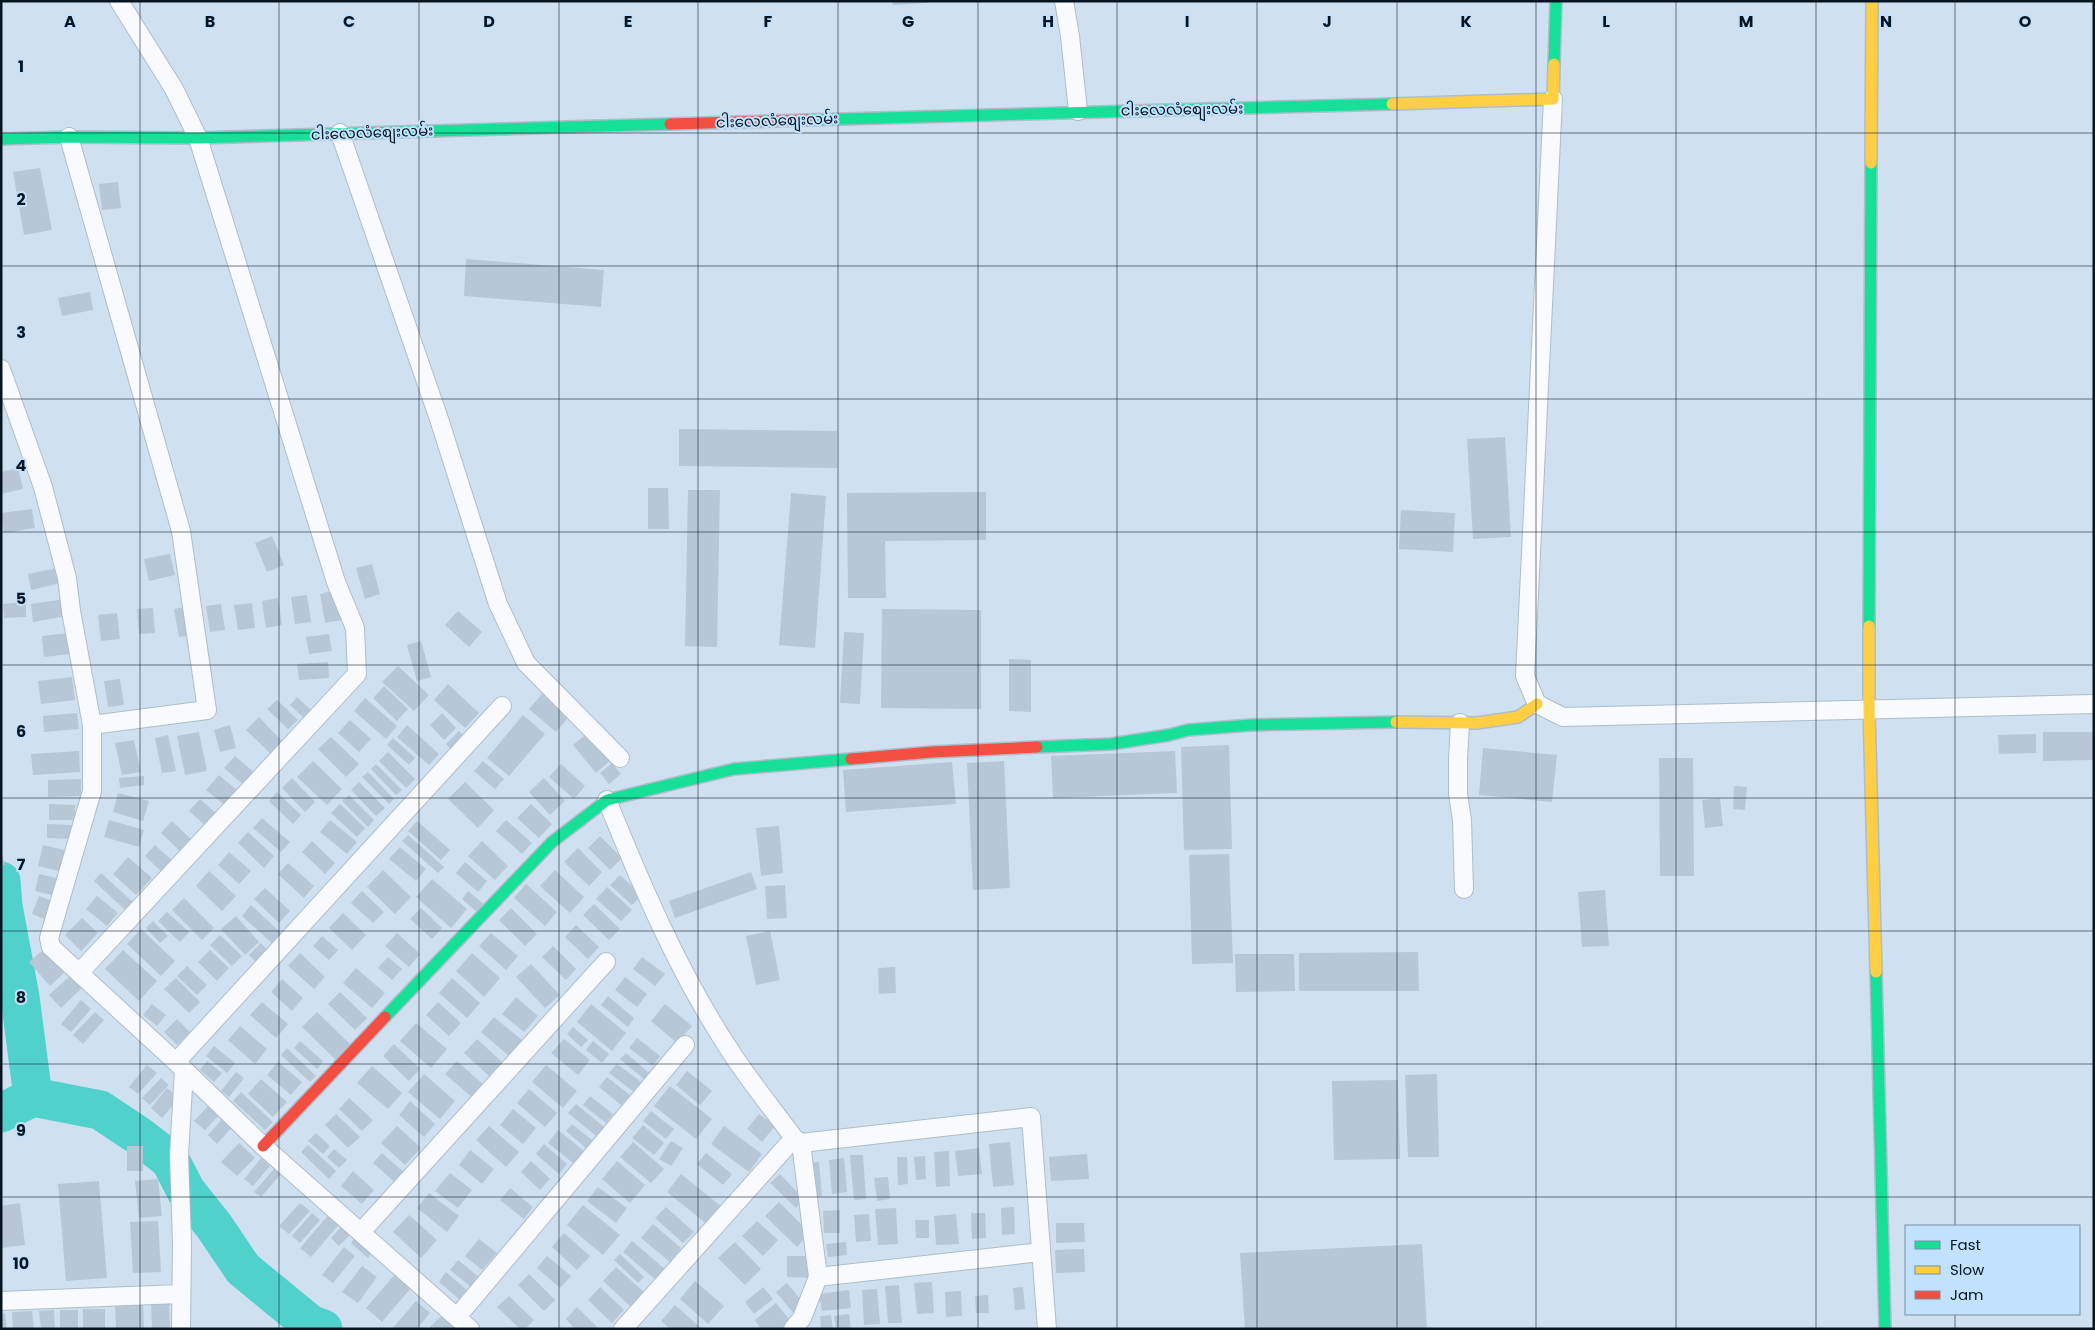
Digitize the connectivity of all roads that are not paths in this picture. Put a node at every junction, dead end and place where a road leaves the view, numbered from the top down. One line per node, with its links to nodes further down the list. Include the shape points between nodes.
1 (119, 1): 9 (street, via 174,89)
2 (1064, 1): 6 (street)
3 (1556, 1): 5 (street)
4 (1872, 1): 15 (street)
5 (1553, 99): 6 (street, ငါးလေလံစျေးလမ်း); 12 (street, via 1525,676)
6 (1078, 111): 7 (street, ငါးလေလံစျေးလမ်း)
7 (340, 133): 9 (street, ငါးလေလံစျေးလမ်း); 18 (street, via 439,419 498,604 526,663)
8 (69, 137): 9 (street, ငါးလေလံစျေးလမ်း); 10 (street, ငါးလေလံစျေးလမ်း); 17 (street, via 181,531 207,710)
9 (198, 138): 22 (street, via 333,573 355,628 357,674)
10 (1, 139)
11 (1, 369): 17 (street, via 43,487 66,578)
12 (1537, 704): 15 (street, via 1563,716); 16 (street, via 1518,717)
13 (2094, 704): 15 (street)
14 (502, 706): 24 (street)
15 (1869, 709): 37 (street)
16 (1460, 723): 19 (street, via 1251,725 1188,730 1111,744 932,752 734,769); 20 (street, via 1458,785)
17 (92, 725): 22 (street, via 92,791 49,938 51,947)
18 (620, 758)
19 (607, 800): 25 (street, via 677,960 727,1046); 26 (street, via 552,842)
20 (1464, 889)
21 (606, 962): 27 (street)
22 (79, 973): 24 (street)
23 (684, 1045): 32 (street)
24 (180, 1066): 26 (street); 30 (street)
25 (797, 1141): 28 (street, via 1031,1117); 29 (street); 34 (street)
26 (263, 1146): 27 (street)
27 (361, 1232): 32 (street)
28 (1041, 1252): 29 (street); 36 (street)
29 (818, 1277): 35 (street, via 802,1318)
30 (180, 1294): 31 (street); 33 (street)
31 (1, 1301)
32 (464, 1323)
33 (181, 1329)
34 (623, 1329)
35 (792, 1329)
36 (1047, 1329)
37 (1885, 1329)

